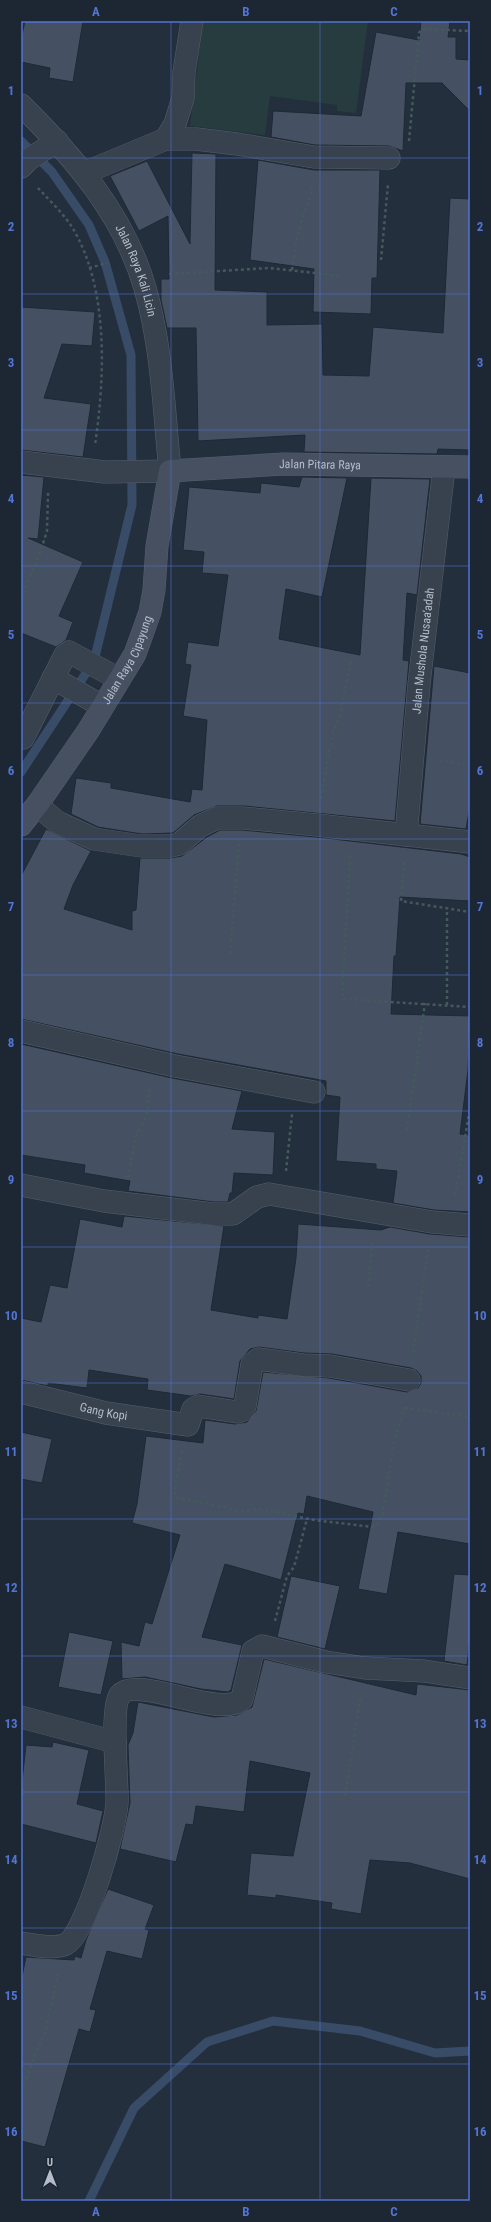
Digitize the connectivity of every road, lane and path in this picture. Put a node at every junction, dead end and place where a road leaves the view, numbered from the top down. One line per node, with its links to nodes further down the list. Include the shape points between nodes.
1 (192, 21): 4 (street, via 184,72 183,98 175,124)
2 (470, 30): 7 (path, via 421,30 419,33 408,149 404,155)
3 (21, 105): 5 (street, Jalan Raya Kali Licin)
4 (166, 139): 6 (street, via 196,139); 8 (street)
5 (38, 154): 8 (street, Jalan Raya Kali Licin)
6 (314, 157): 7 (street); 13 (path, via 310,203 301,223)
7 (389, 158): 10 (path)
8 (84, 172): 14 (street, Jalan Raya Kali Licin, via 119,225)
9 (37, 187): 12 (path, via 72,227)
10 (381, 260)
11 (99, 266): 12 (path)
12 (89, 268): 20 (path, via 101,322 102,373)
13 (292, 270): 14 (path, via 247,268); 15 (path)
14 (140, 275): 21 (street, Jalan Raya Kali Licin, via 155,332)
15 (344, 276)
16 (21, 462): 17 (street)
17 (51, 465): 20 (street); 22 (path, via 47,531)
18 (444, 468): 19 (main road, Jalan Pitara Raya); 21 (main road, Jalan Pitara Raya, via 284,464); 33 (street, Jalan Mushola Nusaa'adah, via 419,684)
19 (470, 468)
20 (98, 471): 21 (street)
21 (170, 471): 24 (main road, Jalan Raya Cipayung, via 157,546 150,612 135,654)
22 (21, 599)
23 (352, 657): 31 (path, via 339,717 332,736)
24 (111, 675): 25 (street, via 69,652 65,655); 26 (main road, Jalan Raya Cipayung)
25 (59, 681): 26 (street); 27 (street)
26 (94, 701): 28 (main road, Jalan Raya Cipayung)
27 (23, 738)
28 (37, 805): 29 (street, via 57,822 94,839 141,846 179,844 208,821 217,818); 30 (main road, Jalan Raya Cipayung)
29 (242, 818): 31 (street); 37 (path)
30 (21, 825)
31 (317, 825): 32 (street)
32 (352, 830): 33 (street); 38 (path, via 342,999)
33 (406, 835): 34 (street); 35 (path, via 401,901)
34 (470, 842)
35 (447, 908): 36 (path); 39 (path)
36 (470, 912)
37 (230, 954)
38 (425, 1003): 39 (path); 47 (path)
39 (447, 1005): 40 (path)
40 (470, 1007)
41 (21, 1031): 42 (street)
42 (155, 1062): 43 (street); 50 (path, via 146,1117 136,1136)
43 (314, 1092)
44 (470, 1108): 46 (path)
45 (293, 1111): 49 (path)
46 (469, 1125): 52 (path)
47 (407, 1130)
48 (21, 1185): 50 (street)
49 (284, 1196): 50 (street, via 269,1194 257,1197 233,1214); 51 (street)
50 (123, 1203)
51 (376, 1212): 52 (street); 53 (path)
52 (460, 1224)
53 (368, 1287)
54 (409, 1380): 58 (street, via 330,1366 258,1359 252,1364 246,1406 242,1410 237,1412 198,1406 192,1409)
55 (21, 1392): 58 (street, Gang Kopi, via 106,1413)
56 (405, 1408): 57 (path)
57 (470, 1416)
58 (188, 1425): 59 (path, via 175,1497 242,1511 259,1509)
59 (307, 1519): 60 (path); 61 (path, via 296,1561 287,1576)
60 (373, 1527)
61 (268, 1647): 62 (street, via 326,1662); 65 (street, via 256,1648 253,1651 242,1699 234,1704 200,1702 139,1689 122,1692 118,1696 116,1709)
62 (365, 1668): 63 (street); 66 (path)
63 (470, 1678)
64 (21, 1717): 65 (street)
65 (115, 1742): 68 (street, via 117,1803 109,1846 76,1934)
66 (346, 1796)
67 (21, 1943): 68 (street, via 52,1946)
68 (66, 1944): 69 (path, via 45,2032)
69 (21, 2090)

